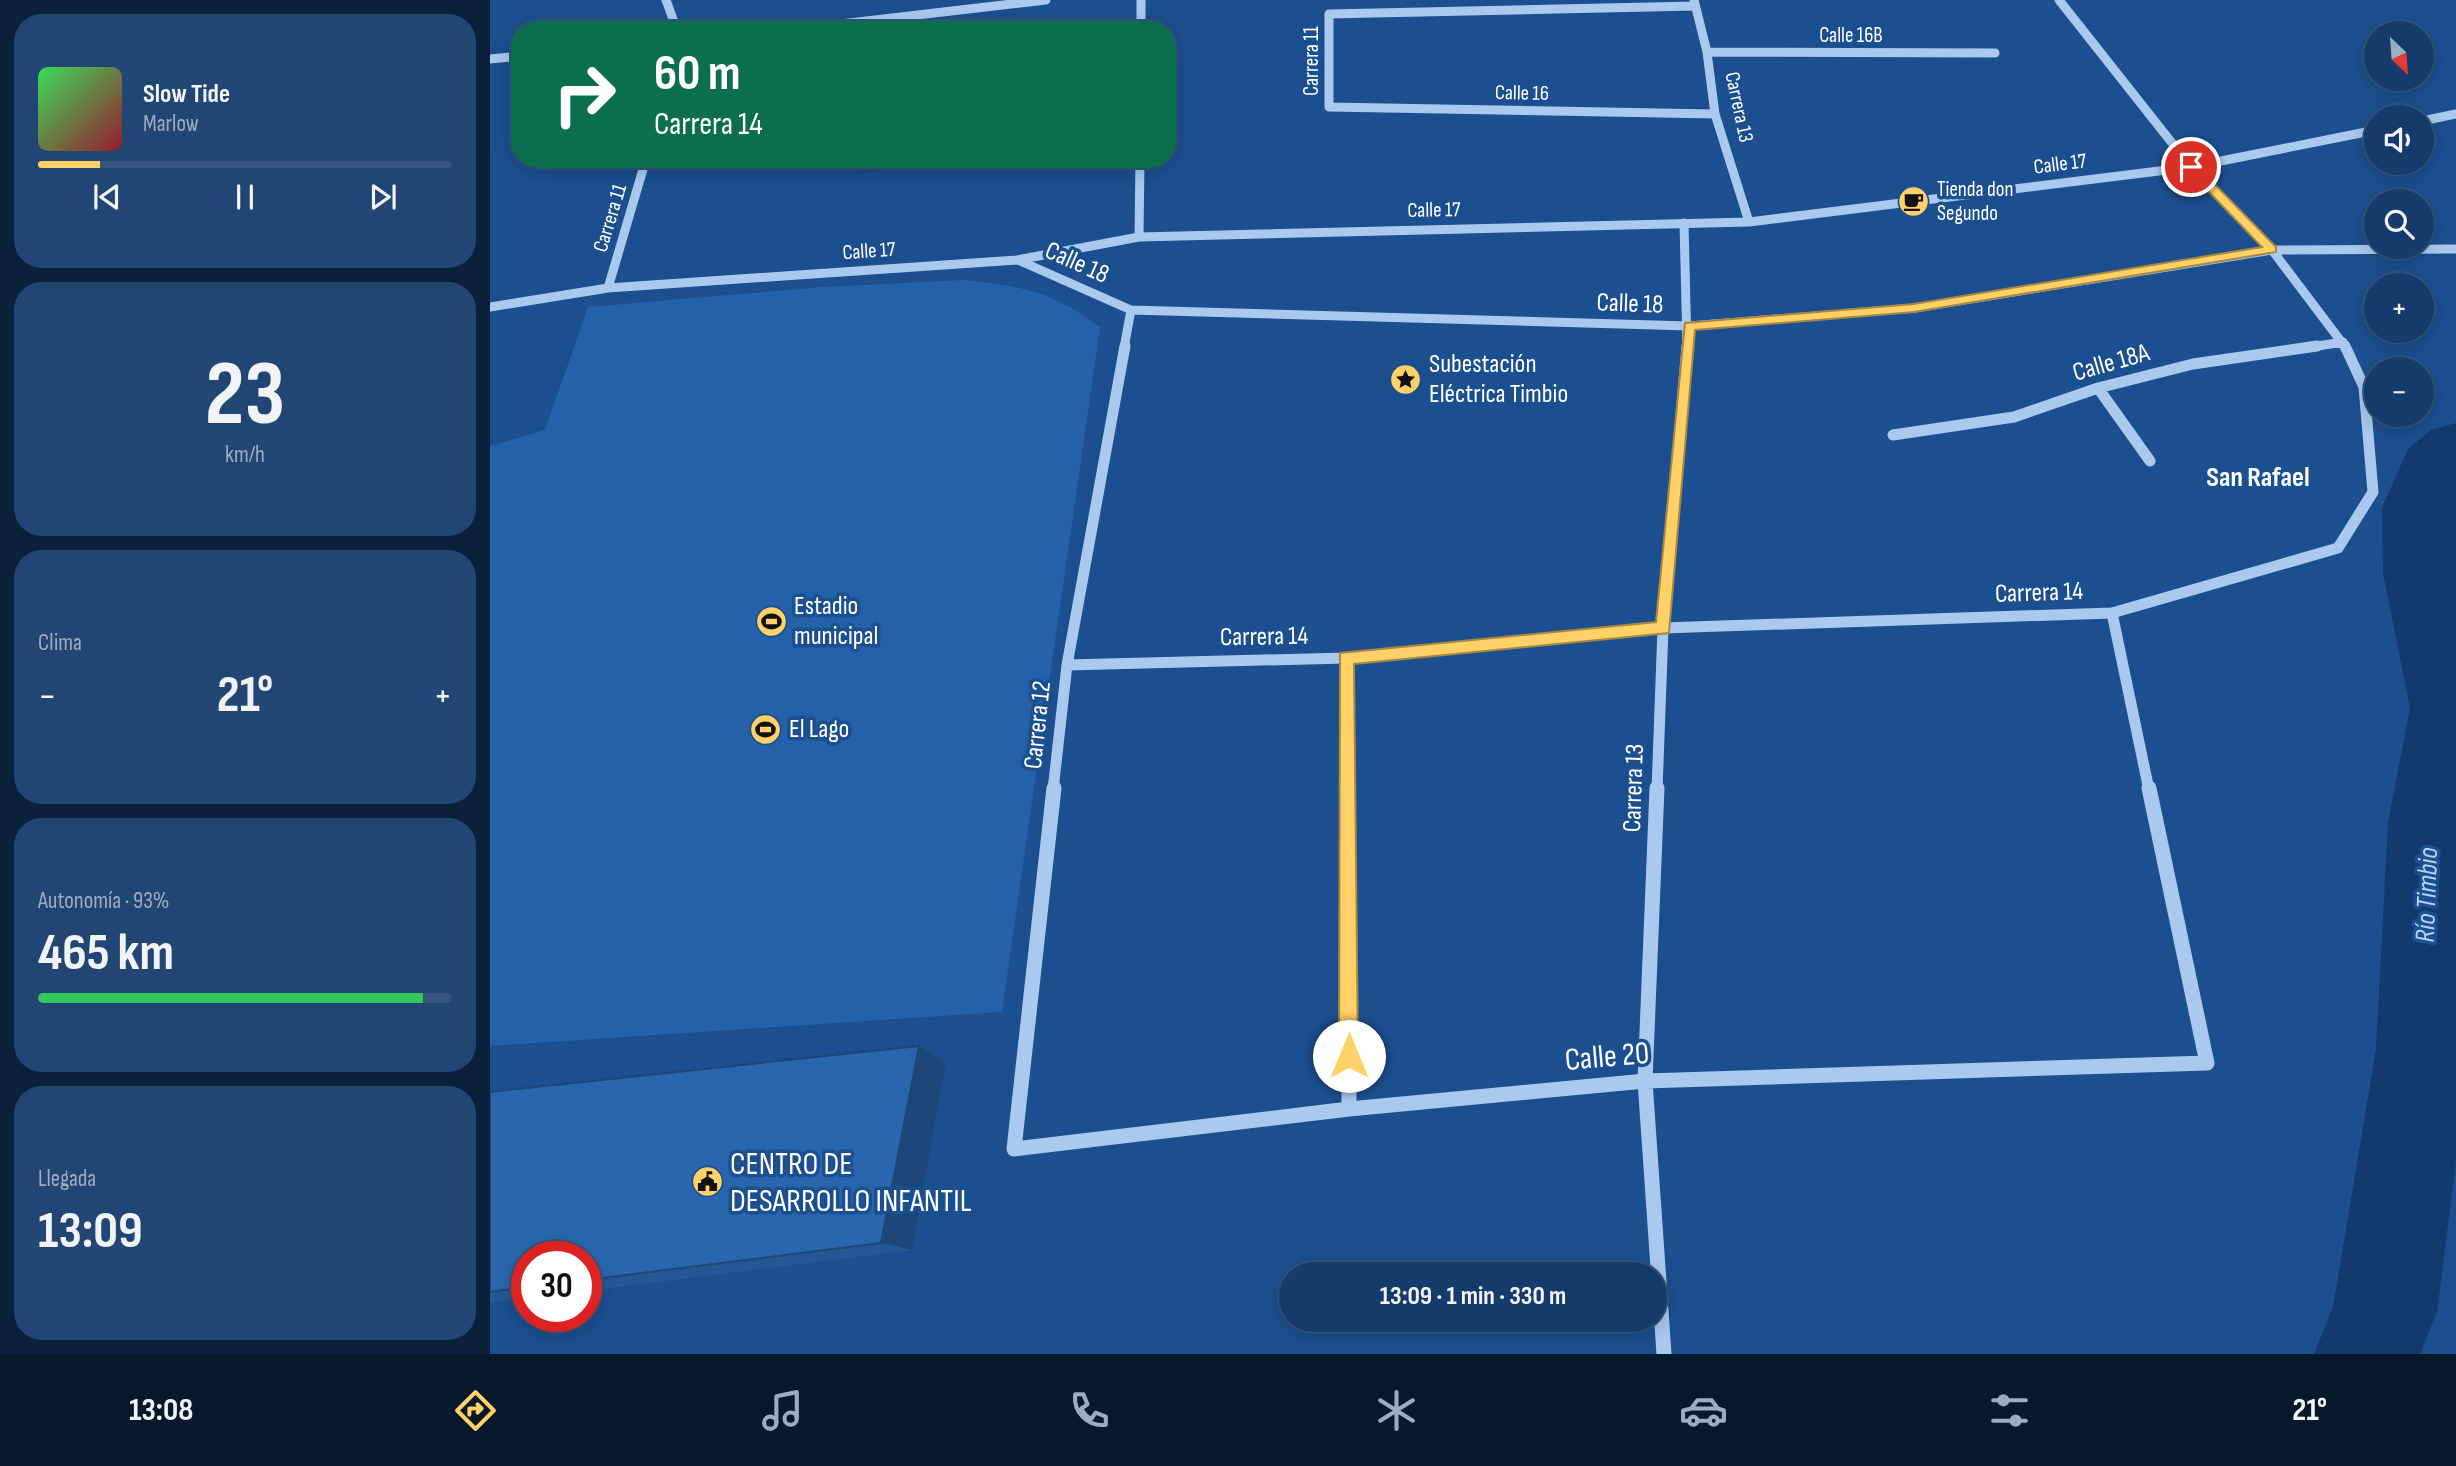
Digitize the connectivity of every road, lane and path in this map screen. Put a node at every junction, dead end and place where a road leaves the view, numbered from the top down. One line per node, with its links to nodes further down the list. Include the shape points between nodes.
1 (666, 0): 6 (street)
2 (1046, 0): 7 (street)
3 (1141, 0): 8 (street)
4 (2059, 0): 18 (street, Carrera 14)
5 (1694, 3): 9 (street, Carrera 13); 13 (street, Carrera 11, via 1329,14)
6 (674, 21)
7 (866, 21)
8 (1141, 21)
9 (1707, 52): 10 (street, Calle 16B); 14 (street, Carrera 13)
10 (1996, 53)
11 (511, 57): 12 (street)
12 (490, 59)
13 (1329, 107): 14 (street, Calle 16)
14 (1715, 114): 21 (street, Carrera 13)
15 (2456, 114): 16 (street)
16 (2434, 119)
17 (2364, 132): 18 (street, Calle 17)
18 (2191, 167): 21 (street, Calle 17); 25 (street, Carrera 14)
19 (643, 168): 27 (street, Carrera 11)
20 (1140, 168): 23 (street)
21 (1749, 222): 22 (street, Calle 17)
22 (1684, 223): 23 (street, Calle 17); 30 (street, Carrera 13)
23 (1139, 237): 26 (street, Calle 17)
24 (2456, 249): 25 (street, Calle 18)
25 (2272, 250): 30 (street, Calle 18, via 1914,308); 31 (street, Carrera 14)
26 (1017, 260): 27 (street, Calle 17); 29 (street, Calle 18)
27 (608, 288): 28 (street, Calle 17)
28 (490, 307)
29 (1130, 310): 30 (street, Calle 18); 38 (street, Carrera 12)
30 (1689, 326): 36 (street, Carrera 13)
31 (2343, 342): 32 (street, Calle 18A, via 2193,364); 35 (street, Carrera 14, via 2364,387 2373,492 2338,548)
32 (2098, 388): 33 (street, Calle 18A, via 2014,417); 34 (street)
33 (1893, 435)
34 (2150, 461)
35 (2112, 613): 36 (street, Carrera 14); 39 (street, Calle 20, via 2207,1063)
36 (1663, 628): 37 (street, Carrera 14); 39 (street, Carrera 13)
37 (1346, 658): 38 (street, Carrera 14); 40 (street)
38 (1067, 665): 41 (street, Carrera 12)
39 (1645, 1081): 40 (street, Calle 20); 42 (street, Carrera 13)
40 (1349, 1109): 41 (street, Calle 20)
41 (1014, 1149)
42 (1664, 1354)

